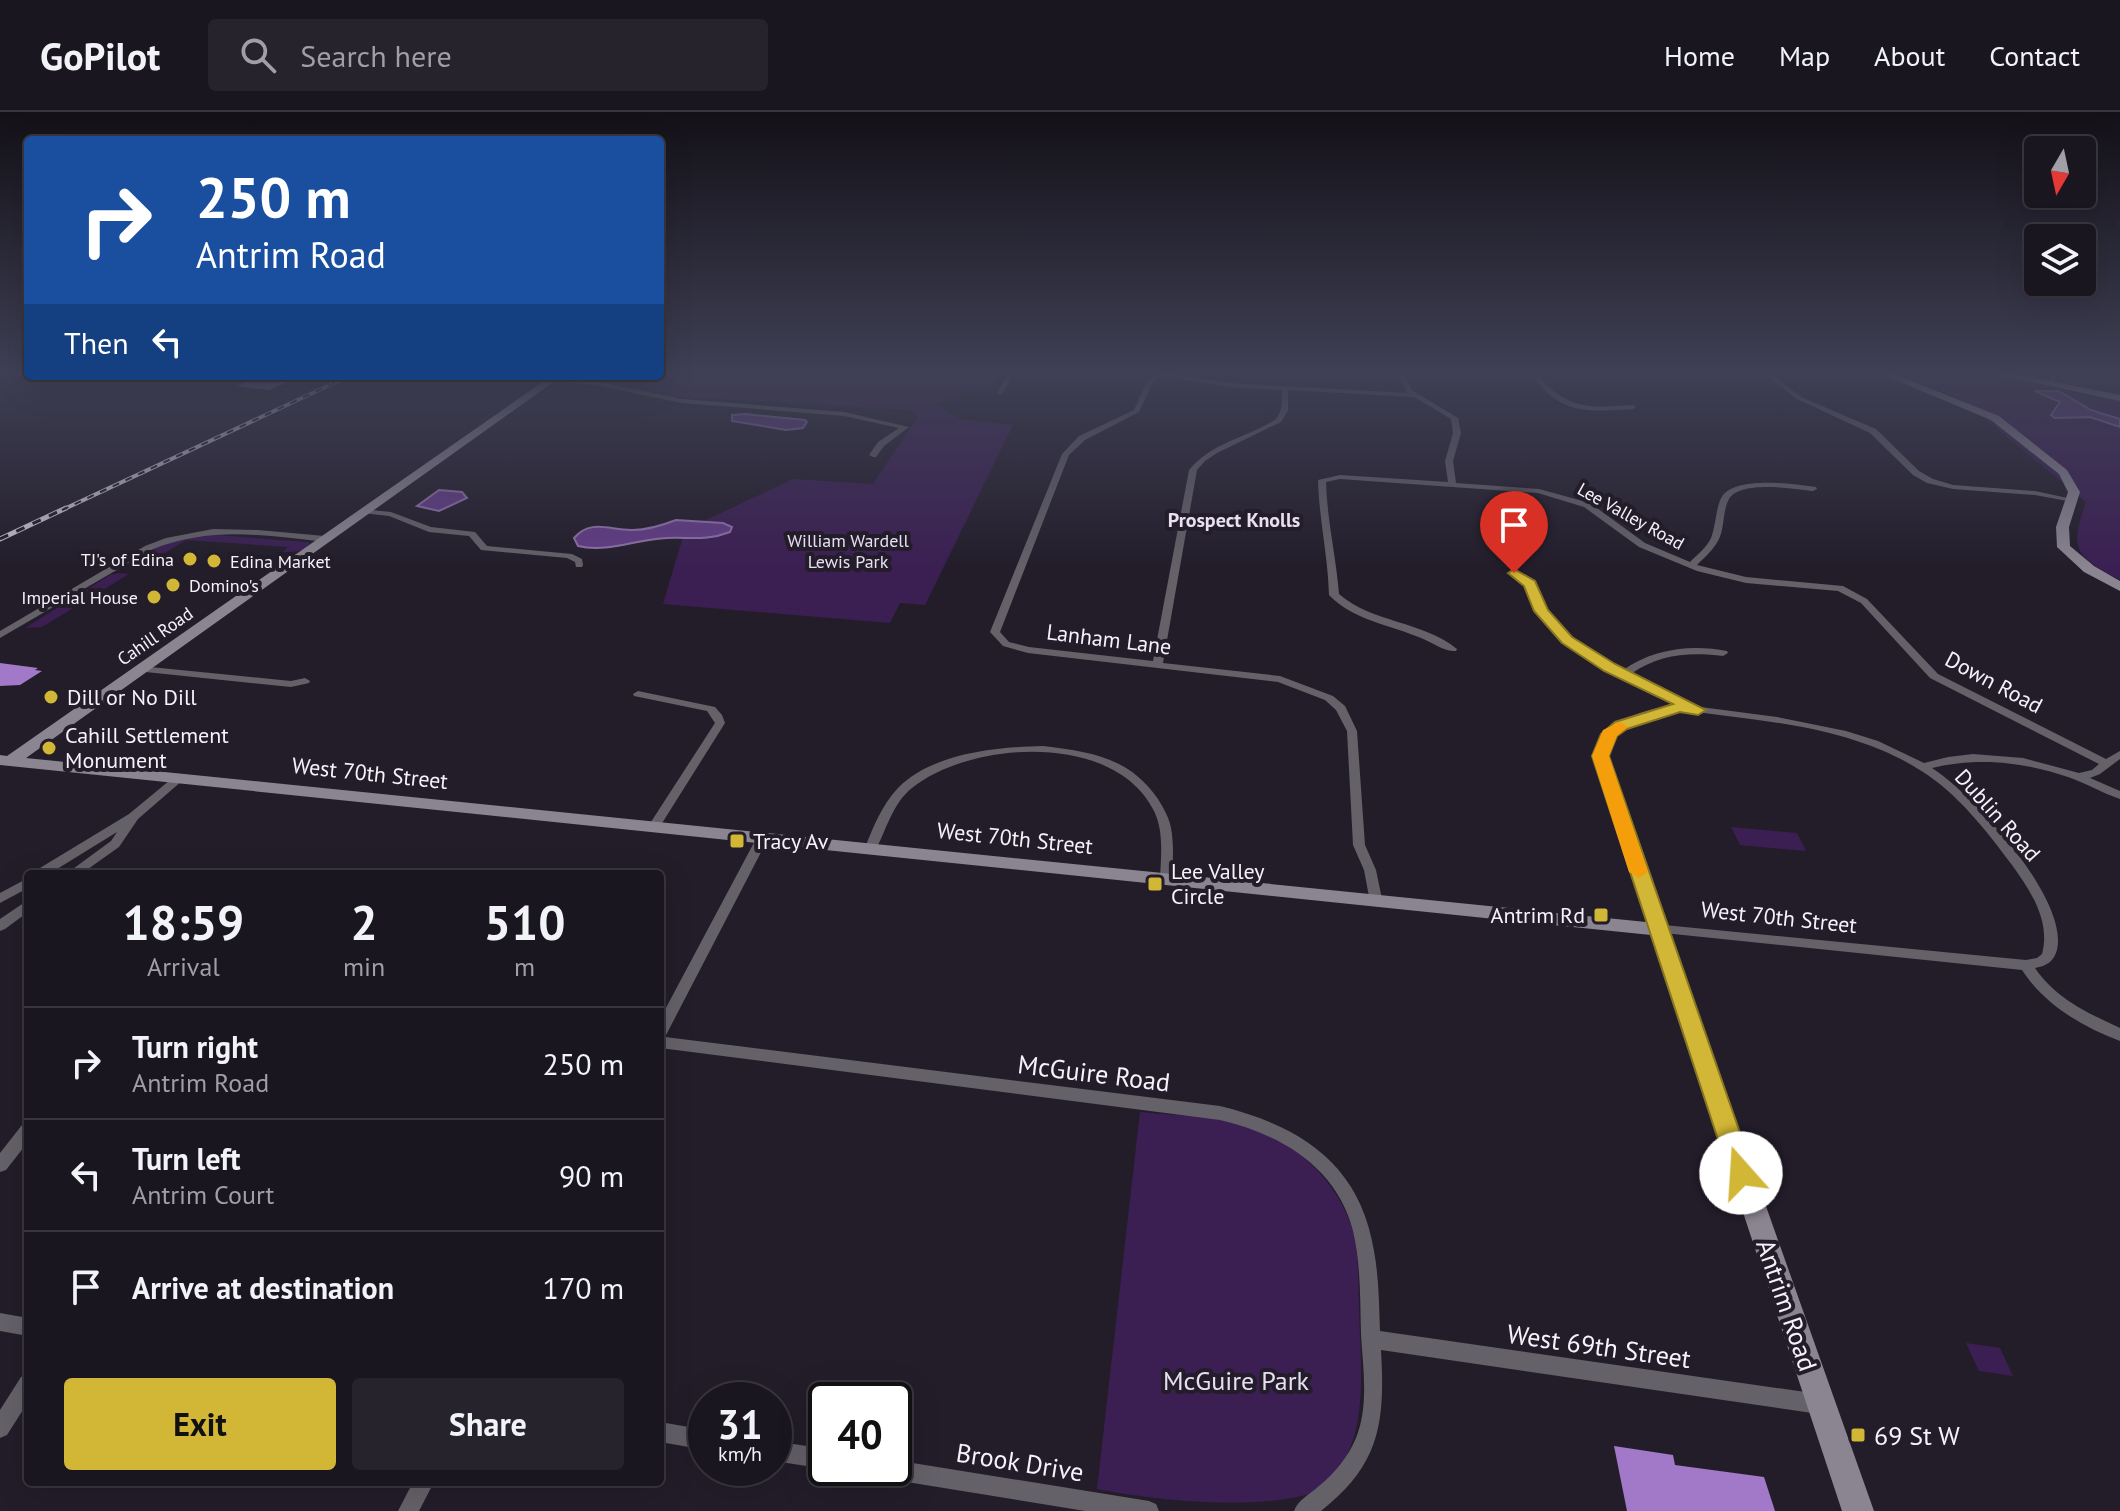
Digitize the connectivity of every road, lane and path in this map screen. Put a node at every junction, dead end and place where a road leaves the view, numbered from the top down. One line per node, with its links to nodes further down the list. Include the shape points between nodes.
1 (467, 439): 12 (street, Cahill Road)
2 (888, 439): 8 (street)
3 (1081, 439): 22 (street, Lanham Lane, via 1066,454 995,632 1006,644 1028,650)
4 (1237, 439): 22 (street, via 1193,470)
5 (1455, 439): 9 (street, via 1449,461)
6 (1881, 439): 11 (street, via 1930,481)
7 (2023, 439): 11 (street, via 2071,480 2076,487)
8 (873, 455)
9 (1452, 483): 15 (street, Lee Valley Road, via 1530,489 1572,500 1599,512 1642,545); 20 (street, Lee Valley Road, via 1340,477 1320,483 1334,595 1354,609 1435,637)
10 (1813, 489): 15 (street, via 1749,487 1730,493 1714,541)
11 (2073, 500): 17 (street, via 2064,547)
12 (365, 511): 13 (street, Cahill Road); 14 (street, via 391,514 436,531 472,534 484,548 569,556)
13 (325, 539): 19 (street, via 216,530 173,537); 23 (street, Cahill Road)
14 (579, 565)
15 (1691, 566): 18 (street, Lee Valley Road, via 1746,580)
16 (1514, 573): 24 (street, via 1530,584 1542,611 1567,640)
17 (2120, 587)
18 (1840, 588): 30 (street, Down Road, via 1864,601 1934,676)
19 (0, 635)
20 (1452, 649)
21 (1723, 653): 24 (street, via 1664,654)
22 (1158, 664): 44 (street, Lanham Lane, via 1280,679 1315,691 1341,708 1352,731 1359,845)
23 (140, 669): 25 (street, via 291,684); 29 (street, Cahill Road)
24 (1624, 674): 27 (street)
25 (305, 681)
26 (638, 694): 36 (street, via 711,709 720,723)
27 (1698, 710): 31 (street, Dublin Road, via 1847,735); 47 (street, Antrim Road, via 1679,707 1621,725 1603,744 1603,769)
28 (2120, 754): 30 (street)
29 (5, 760): 33 (street, West 70th Street)
30 (2105, 763): 32 (street)
31 (1923, 767): 32 (street, via 1950,758 1995,757); 48 (street, Dublin Road, via 1951,789 2032,884 2046,911 2051,950 2041,962)
32 (2079, 777): 34 (street)
33 (179, 778): 35 (street); 36 (street, West 70th Street)
34 (2120, 795)
35 (134, 816): 39 (street); 40 (street, via 115,844)
36 (655, 825): 37 (street, West 70th Street)
37 (763, 837): 38 (street, West 70th Street); 49 (street)
38 (871, 848): 41 (street, West 70th Street); 41 (street, via 892,802 925,773 992,750 1046,748 1116,767 1150,794 1165,827)
39 (46, 870)
40 (78, 870)
41 (1166, 878): 44 (street, West 70th Street)
42 (24, 884): 43 (street)
43 (0, 899)
44 (1375, 899): 47 (street, West 70th Street)
45 (24, 908): 46 (street)
46 (0, 926)
47 (1659, 929): 48 (street, West 70th Street); 58 (street, Antrim Road)
48 (2026, 965): 50 (street, via 2052,999)
49 (664, 1025)
50 (2120, 1035)
51 (664, 1043): 56 (street, McGuire Road, via 1220,1113 1280,1132 1332,1172 1350,1198 1368,1258)
52 (24, 1135): 53 (street)
53 (0, 1165)
54 (0, 1322): 55 (street)
55 (24, 1326)
56 (1371, 1339): 58 (street, West 69th Street); 66 (street, via 1369,1431 1355,1463 1333,1491)
57 (24, 1390): 59 (street)
58 (1821, 1404): 67 (street, Antrim Road)
59 (0, 1428)
60 (664, 1433): 61 (street)
61 (688, 1437)
62 (912, 1473): 65 (street, Brook Drive)
63 (422, 1486): 64 (street)
64 (408, 1511)
65 (1149, 1511)
66 (1304, 1511)
67 (1858, 1511)

